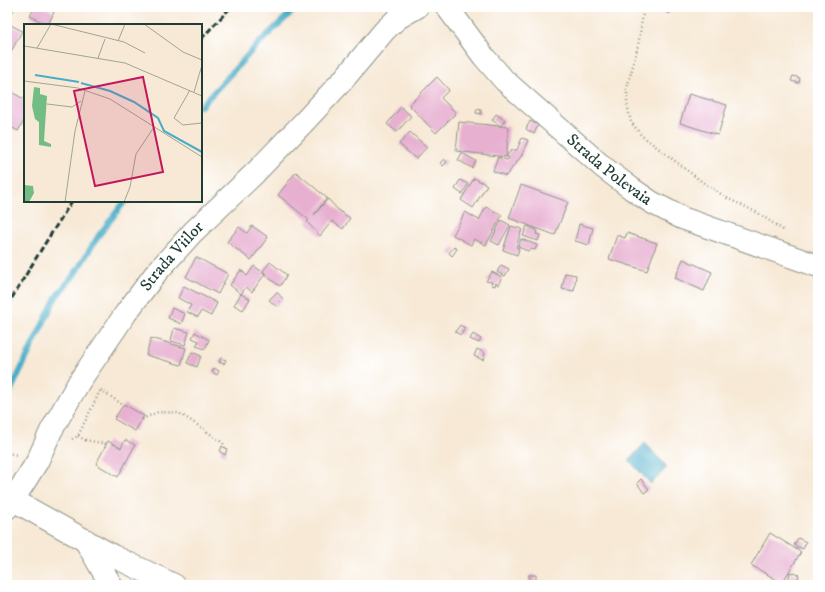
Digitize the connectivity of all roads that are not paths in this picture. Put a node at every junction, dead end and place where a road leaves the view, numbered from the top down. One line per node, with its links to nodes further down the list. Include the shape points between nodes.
1 (417, 7): 4 (street, Strada Viilor, via 398,18 385,30 304,122 193,232 156,273 79,382 38,460)
2 (447, 7): 3 (street, Strada Polevaia, via 504,80 603,167 632,189 682,218)
3 (818, 266)
4 (10, 504): 5 (street)
5 (85, 540): 6 (street); 7 (street)
6 (111, 585)
7 (174, 585)

